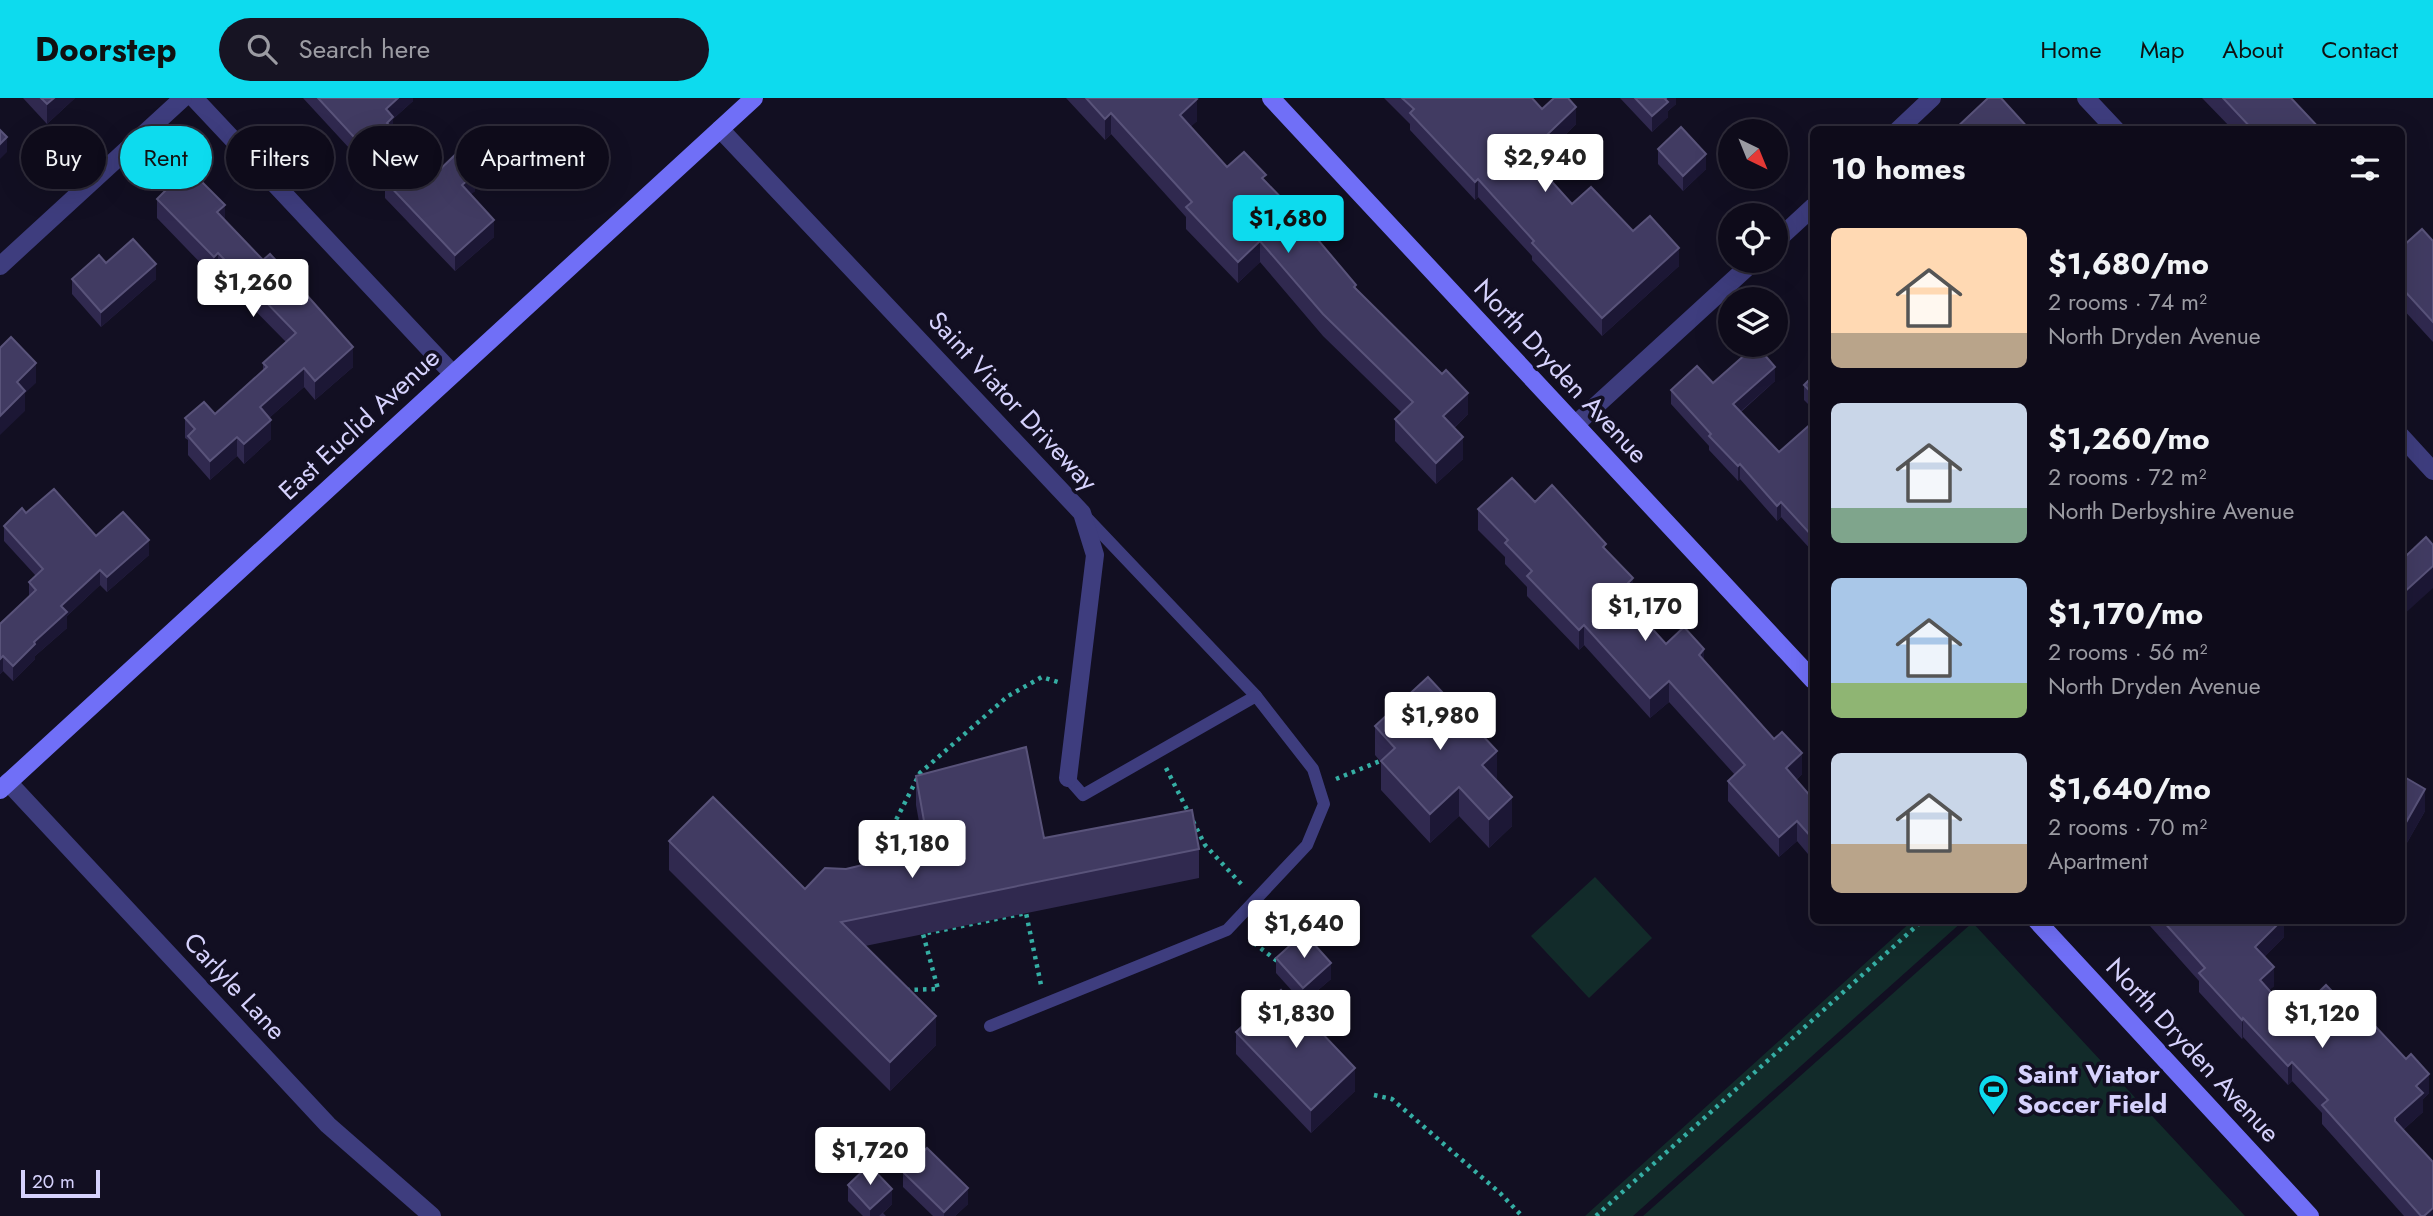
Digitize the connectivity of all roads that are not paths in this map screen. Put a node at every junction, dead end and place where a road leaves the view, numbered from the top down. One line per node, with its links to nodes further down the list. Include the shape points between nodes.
1 (183, 98): 12 (street)
2 (194, 98): 14 (street)
3 (754, 98): 9 (street, East Euclid Avenue)
4 (1271, 98): 15 (street, North Dryden Avenue)
5 (1932, 98): 7 (street)
6 (2087, 98): 8 (street)
7 (1902, 126)
8 (2112, 126)
9 (720, 129): 14 (street, East Euclid Avenue); 18 (street, Saint Viator Driveway)
10 (1810, 210): 11 (street)
11 (1788, 230)
12 (0, 266)
13 (1741, 273): 15 (street)
14 (453, 374): 22 (street, East Euclid Avenue)
15 (1576, 424): 19 (street, North Dryden Avenue)
16 (2405, 440): 17 (street)
17 (2433, 471)
18 (1082, 513): 20 (lane); 21 (street, Saint Viator Driveway, via 1095,555)
19 (1810, 677)
20 (1256, 696): 21 (lane, via 1083,795); 24 (lane, via 1313,769 1319,786 1324,804 1307,845 1227,930)
21 (1068, 778)
22 (4, 786): 25 (street, Carlyle Lane, via 328,1125)
23 (2040, 924): 26 (street, North Dryden Avenue)
24 (990, 1026)
25 (432, 1216)
26 (2310, 1216)

